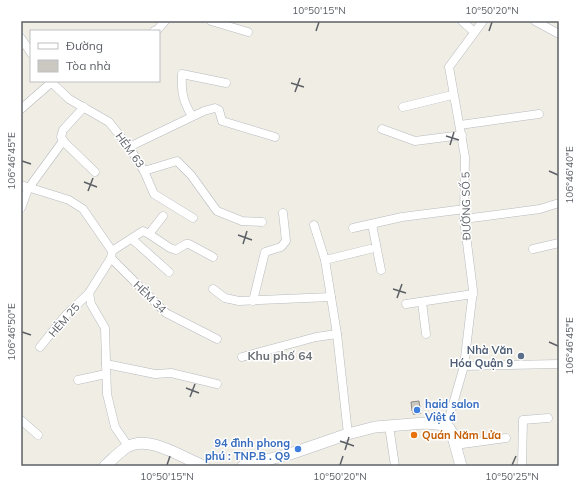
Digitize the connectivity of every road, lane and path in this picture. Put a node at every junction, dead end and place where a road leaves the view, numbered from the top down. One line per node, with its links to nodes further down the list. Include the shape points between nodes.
1 (165, 21): 6 (street)
2 (212, 21): 7 (street)
3 (462, 21): 8 (street)
4 (482, 21): 8 (street, ĐƯỜNG SỐ 5)
5 (535, 21): 9 (street)
6 (155, 30)
7 (248, 32)
8 (474, 32): 15 (street, ĐƯỜNG SỐ 5, via 448,67)
9 (559, 34)
10 (21, 38): 11 (street)
11 (30, 52)
12 (51, 82): 18 (street)
13 (53, 82): 16 (street, HẺM 63, via 69,99)
14 (226, 83): 20 (street, via 182,74 181,92 184,104)
15 (452, 95): 17 (street); 21 (street, ĐƯỜNG SỐ 5)
16 (84, 107): 25 (street, via 63,130 61,136); 26 (street, HẺM 63, via 109,122)
17 (403, 107)
18 (21, 109)
19 (539, 114): 21 (street)
20 (192, 116): 23 (street, via 216,108 222,121); 26 (street)
21 (460, 125): 24 (street, ĐƯỜNG SỐ 5)
22 (382, 129): 24 (street, via 415,141)
23 (275, 136)
24 (462, 136): 32 (street, ĐƯỜNG SỐ 5)
25 (64, 141): 28 (street); 29 (street)
26 (129, 147): 27 (street, HẺM 63)
27 (144, 171): 35 (street, via 154,194); 37 (street, HẺM 63, via 177,161 191,175 217,211 251,223)
28 (94, 172)
29 (24, 187): 31 (street); 46 (street, HẺM 34, via 69,200 83,209)
30 (558, 205): 36 (street)
31 (21, 208)
32 (465, 209): 36 (street, ĐƯỜNG SỐ 5); 38 (street)
33 (284, 213): 55 (street, via 286,241 281,247 265,252)
34 (164, 216): 41 (street)
35 (193, 218)
36 (464, 219): 53 (street, ĐƯỜNG SỐ 5)
37 (262, 222)
38 (372, 224): 40 (street); 49 (street)
39 (314, 225): 48 (street)
40 (353, 228)
41 (149, 234): 42 (street, via 143,231); 47 (street, via 170,248 176,250 189,244)
42 (132, 239): 46 (street); 50 (street)
43 (559, 243): 45 (street)
44 (370, 249): 48 (street)
45 (533, 249)
46 (111, 255): 52 (street, HẺM 25); 60 (street, HẺM 34, via 166,314)
47 (213, 257)
48 (325, 260): 54 (street)
49 (381, 270)
50 (169, 272)
51 (213, 289): 55 (street, via 230,300)
52 (89, 293): 61 (street, HẺM 25, via 65,316); 63 (street, via 91,304 105,328)
53 (473, 294): 56 (street); 65 (street, ĐƯỜNG SỐ 5)
54 (331, 297): 55 (street); 58 (street)
55 (253, 301)
56 (422, 302): 57 (street); 59 (street)
57 (406, 304)
58 (337, 334): 62 (street, via 316,337); 73 (street)
59 (426, 334)
60 (217, 339)
61 (40, 347)
62 (242, 357)
63 (106, 364): 66 (street); 68 (street, via 155,374 172,373)
64 (559, 364): 65 (street)
65 (464, 366): 71 (street, ĐƯỜNG SỐ 5)
66 (106, 374): 67 (street); 77 (street, via 107,394 115,427)
67 (78, 380)
68 (217, 384)
69 (548, 418): 83 (street, via 522,420)
70 (21, 420): 74 (street)
71 (446, 425): 72 (street, via 425,423); 76 (street)
72 (389, 426): 73 (street); 81 (street)
73 (348, 434): 80 (street, via 290,454)
74 (38, 435)
75 (506, 438): 76 (street)
76 (455, 445): 82 (street)
77 (128, 446): 78 (street); 79 (street, via 148,444)
78 (105, 466)
79 (204, 466)
80 (243, 466)
81 (395, 466)
82 (460, 466)
83 (522, 466)

